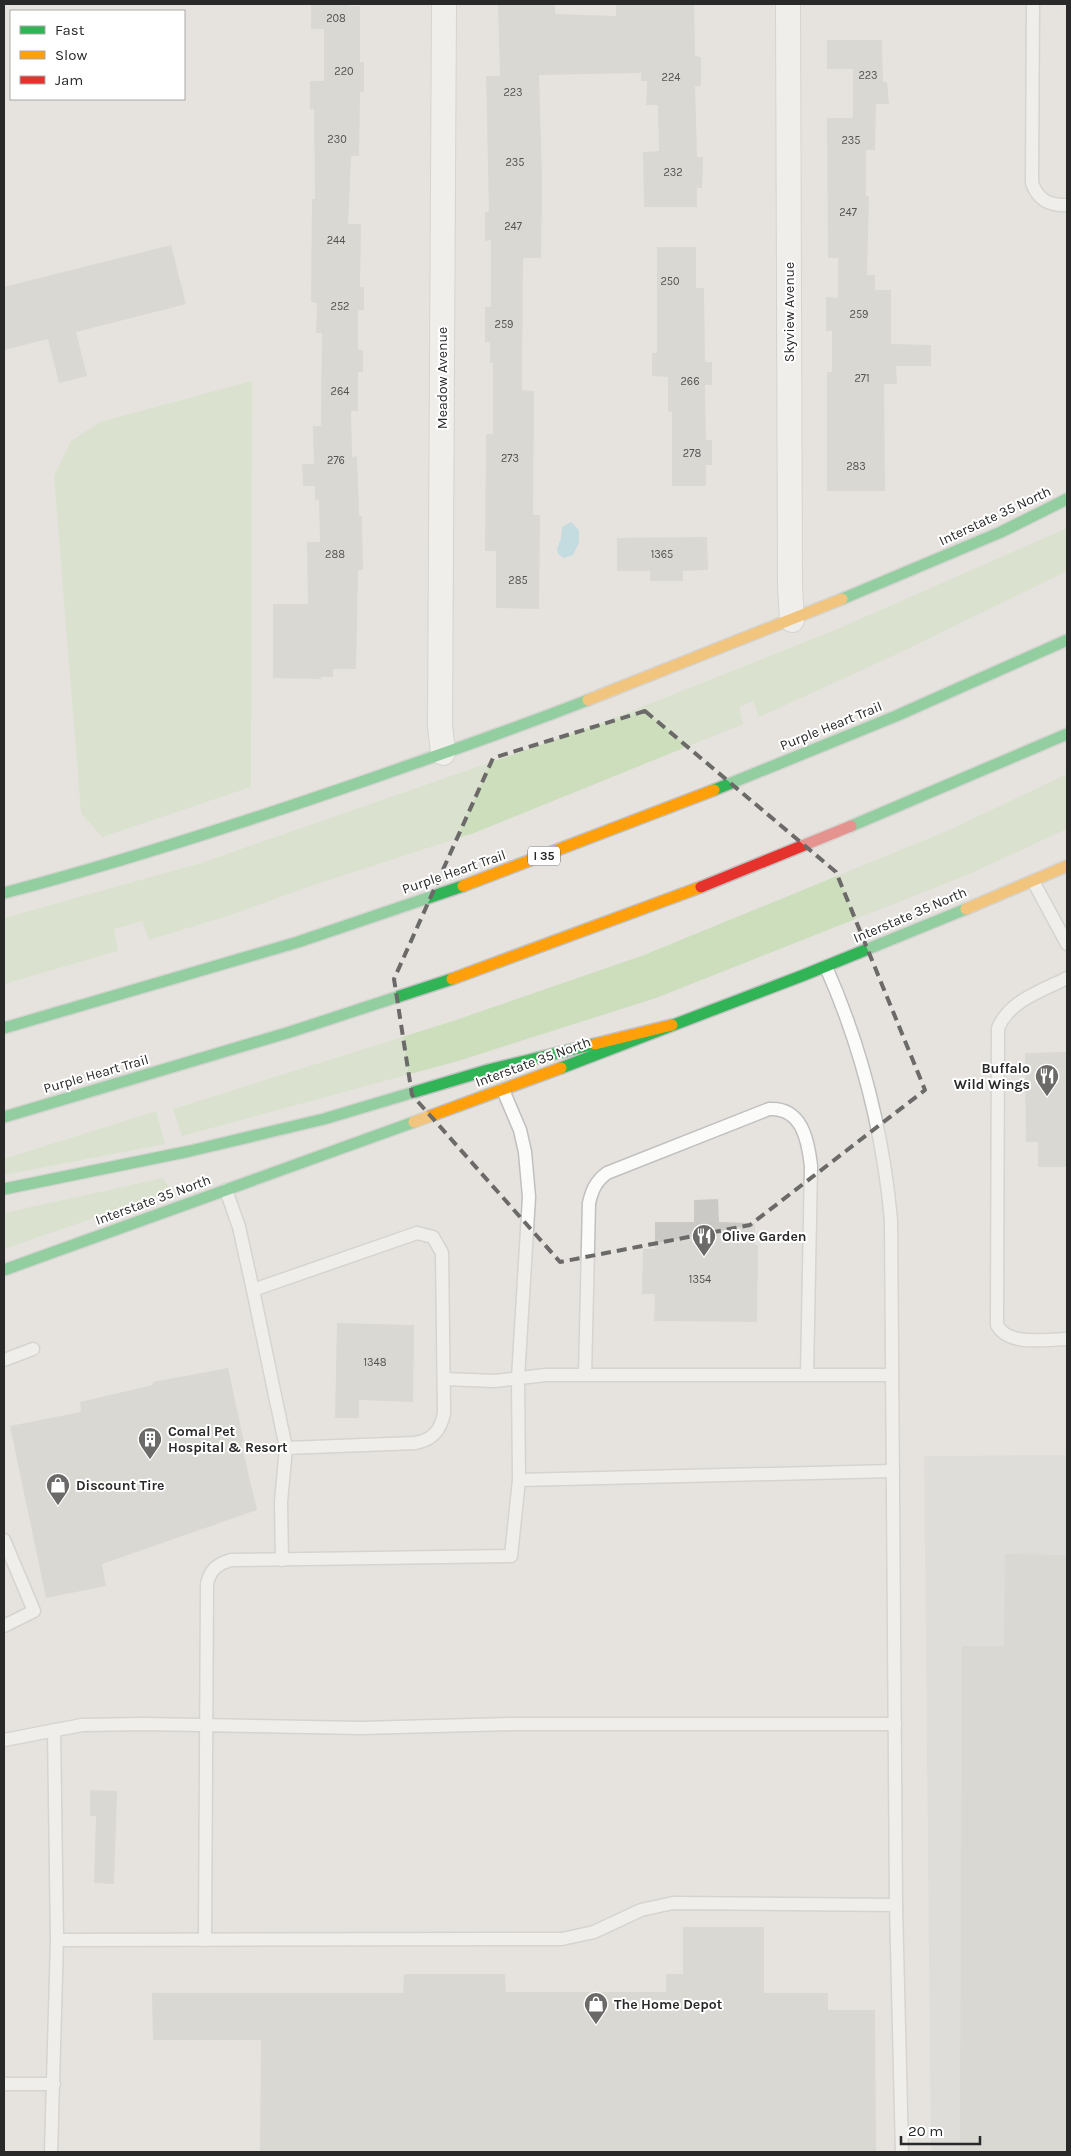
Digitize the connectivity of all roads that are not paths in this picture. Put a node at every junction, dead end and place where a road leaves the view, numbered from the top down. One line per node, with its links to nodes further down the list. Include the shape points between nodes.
1 (444, 4): 9 (street, Meadow Avenue, via 440,705)
2 (788, 4): 6 (street, Skyview Avenue)
3 (1033, 4): 4 (lane, via 1032,183 1035,192 1049,204)
4 (1067, 206)
5 (1067, 499): 6 (main road, Interstate 35 North, via 1001,532)
6 (792, 620): 9 (main road, Interstate 35 North, via 528,724)
7 (1067, 640): 17 (main road, Purple Heart Trail / I 35, via 896,716 624,826 470,884 298,942)
8 (1067, 734): 19 (main road, Purple Heart Trail, via 924,798 710,885 458,977 247,1046)
9 (443, 752): 12 (main road, Interstate 35 North, via 242,823 104,867)
10 (1067, 866): 11 (main road, Interstate 35 North)
11 (1033, 881): 13 (lane); 14 (main road, Interstate 35 North)
12 (4, 893)
13 (1067, 944)
14 (826, 967): 16 (main road, Interstate 35 North); 29 (lane, via 844,1007 861,1060 888,1187)
15 (1067, 978): 24 (lane, via 1017,1004 998,1028 996,1162 998,1325 1001,1332 1016,1339)
16 (672, 1025): 18 (main road, Interstate 35 North); 20 (main road, via 488,1070 324,1119 190,1151)
17 (4, 1028)
18 (503, 1090): 21 (main road, Interstate 35 North); 30 (lane, via 520,1130 528,1183)
19 (4, 1117)
20 (4, 1189)
21 (226, 1190): 22 (main road, Interstate 35 North); 23 (lane, via 239,1227)
22 (4, 1270)
23 (253, 1290): 31 (lane, via 412,1234 428,1234 440,1247 444,1259); 32 (lane)
24 (1067, 1339)
25 (33, 1349): 26 (lane)
26 (4, 1360)
27 (585, 1375): 28 (lane); 28 (lane, via 589,1203 600,1179 625,1166 777,1109 797,1119 811,1166); 30 (lane)
28 (807, 1375): 29 (lane)
29 (892, 1375): 33 (lane)
30 (518, 1378): 31 (lane, via 495,1381); 34 (lane)
31 (444, 1379): 32 (lane, via 442,1421 435,1435 422,1441)
32 (286, 1448): 36 (lane, via 280,1502)
33 (893, 1471): 34 (lane); 38 (lane)
34 (519, 1480): 36 (lane, via 511,1556)
35 (4, 1540): 37 (lane, via 34,1611)
36 (282, 1560): 39 (lane, via 221,1562 209,1575)
37 (4, 1626)
38 (895, 1724): 39 (lane, via 513,1724 371,1728); 42 (lane)
39 (207, 1725): 40 (lane, via 88,1725); 44 (lane)
40 (54, 1730): 41 (lane); 43 (lane)
41 (4, 1740)
42 (896, 1905): 44 (lane, via 673,1903 641,1910 594,1932 562,1939); 48 (lane)
43 (57, 1940): 44 (lane); 46 (lane)
44 (205, 1940)
45 (4, 2084): 46 (lane)
46 (54, 2084): 47 (lane)
47 (51, 2152)
48 (902, 2152)

